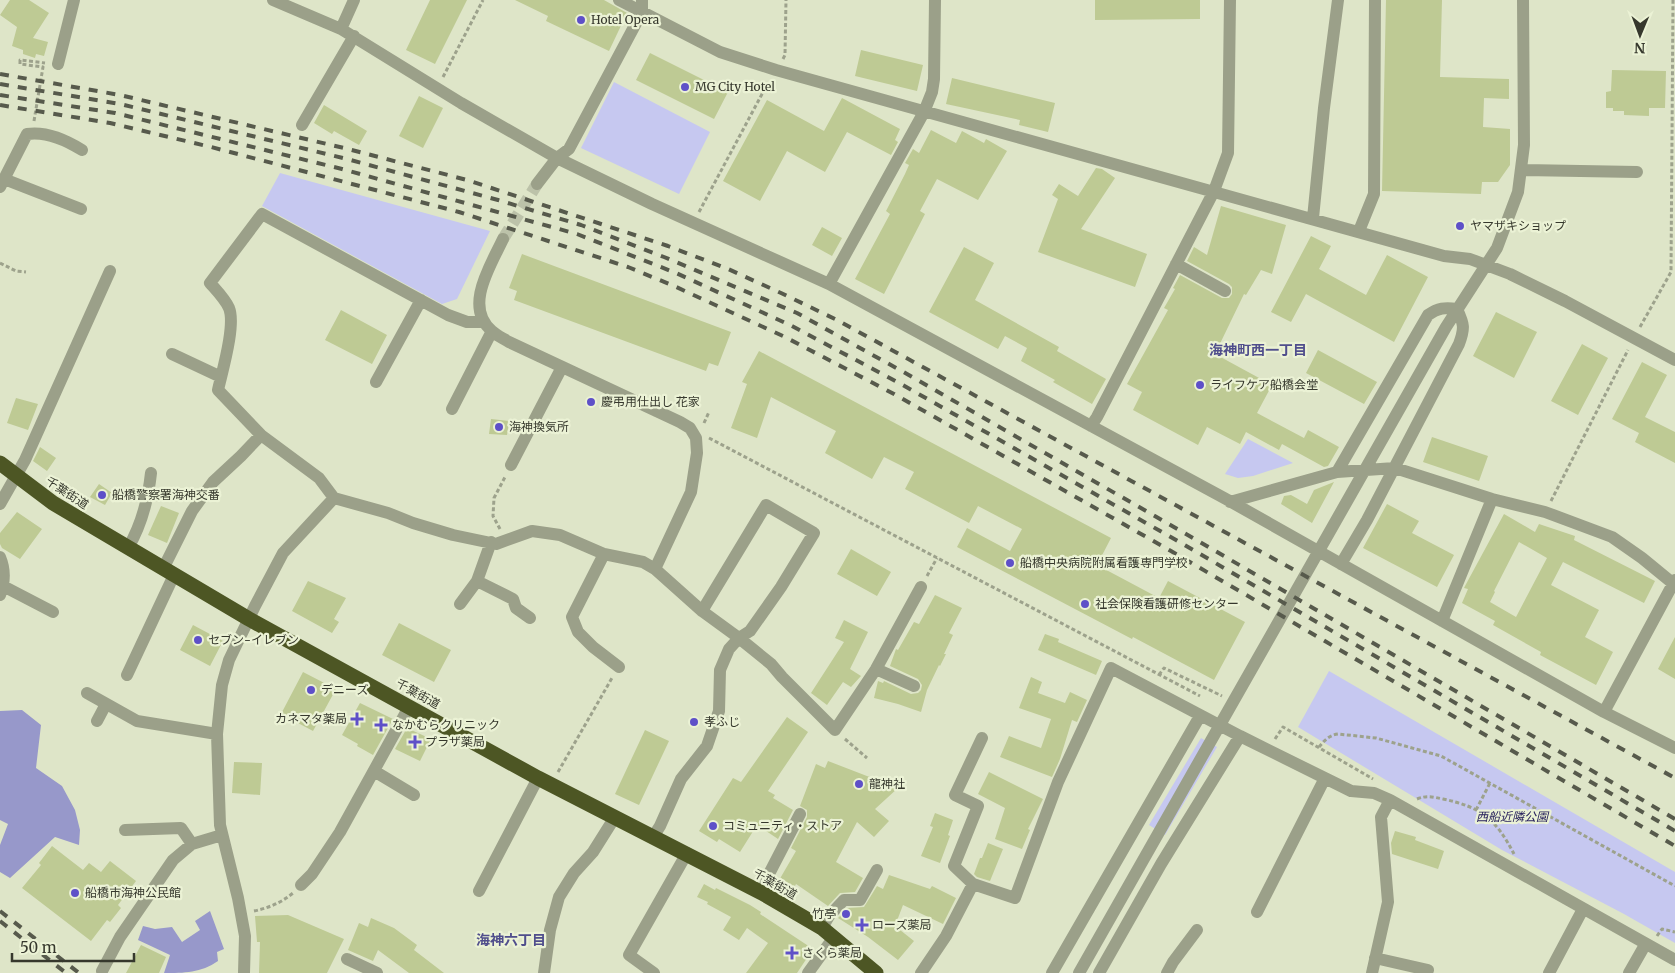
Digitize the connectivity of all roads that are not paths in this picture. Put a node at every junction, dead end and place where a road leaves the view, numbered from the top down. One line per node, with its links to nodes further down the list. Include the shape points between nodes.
1 (273, 0): 11 (street)
2 (354, 0): 11 (street)
3 (619, 0): 10 (street)
4 (935, 0): 14 (street, via 934,79)
5 (1230, 0): 22 (street, via 1228,153)
6 (1338, 0): 24 (street)
7 (1375, 0): 25 (street, via 1374,194)
8 (1523, 0): 18 (street, via 1524,144)
9 (70, 2): 13 (street)
10 (642, 6): 14 (street, via 720,52); 17 (street, via 569,149)
11 (341, 29): 12 (street)
12 (354, 36): 15 (street); 17 (street)
13 (58, 64)
14 (924, 112): 22 (street); 30 (street)
15 (302, 125)
16 (82, 150): 20 (street, via 56,137 27,134)
17 (556, 158): 21 (street); 30 (street)
18 (1521, 170): 19 (street); 28 (street, via 1518,192 1506,226)
19 (1637, 172)
20 (2, 183): 23 (street)
21 (537, 184)
22 (1214, 191): 24 (street); 27 (street)
23 (81, 209)
24 (1313, 218): 25 (street)
25 (1359, 231): 28 (street)
26 (503, 238): 34 (street, via 479,296 480,310)
27 (1176, 264): 31 (street); 41 (street)
28 (1487, 265): 33 (street); 36 (street, via 1565,301)
29 (110, 271): 48 (street)
30 (829, 284): 41 (street)
31 (1225, 291)
32 (421, 300): 34 (street, via 448,316); 38 (street, via 262,214 210,283 230,308 230,332); 39 (street)
33 (1457, 309): 45 (street, via 1464,323 1464,333); 46 (street, via 1446,307 1428,315); 120 (street)
34 (488, 326): 37 (street, via 509,342); 40 (street)
35 (172, 354): 38 (street)
36 (1675, 360)
37 (562, 367): 44 (street); 58 (street, via 680,422 690,428 696,438 691,492)
38 (221, 377): 42 (street, via 218,390)
39 (376, 382)
40 (452, 409)
41 (1091, 426): 51 (street)
42 (261, 436): 49 (street, via 319,478); 59 (street, via 214,482 192,511)
43 (0, 463): 48 (highway, 千葉街道)
44 (511, 464)
45 (1395, 468): 46 (street); 50 (street); 57 (street)
46 (1337, 472): 51 (street)
47 (151, 473): 54 (street, via 148,500)
48 (16, 475): 52 (street); 54 (highway, 千葉街道, via 54,503)
49 (334, 498): 53 (street, via 452,535); 68 (street, via 283,553)
50 (1492, 499): 61 (street, via 1545,512 1612,538); 69 (street)
51 (1230, 502): 57 (street)
52 (0, 504)
53 (491, 542): 55 (street, via 496,544 532,531 560,535); 60 (street)
54 (128, 548): 59 (highway, 千葉街道)
55 (604, 554): 58 (street, via 643,562); 71 (street, via 572,617 578,632)
56 (0, 557): 63 (street, via 4,566)
57 (1341, 564): 69 (street)
58 (654, 569): 65 (street)
59 (169, 572): 68 (highway, 千葉街道); 73 (street)
60 (477, 581): 64 (street); 67 (street, via 513,600 516,608)
61 (1674, 584): 78 (street)
62 (921, 587): 72 (street)
63 (2, 590): 66 (street)
64 (460, 604)
65 (702, 611): 70 (street); 70 (street, via 766,504 814,533 756,624)
66 (53, 612)
67 (530, 618)
68 (249, 619): 77 (highway, 千葉街道); 81 (street, via 229,660)
69 (1442, 621): 78 (street)
70 (739, 638): 72 (street, via 771,664 835,730); 94 (street, via 729,649 720,670 719,710 708,746 681,779)
71 (619, 667)
72 (876, 668): 74 (street)
73 (127, 675)
74 (914, 686)
75 (87, 693): 76 (street)
76 (106, 704): 80 (street); 81 (street, via 137,721)
77 (410, 706): 85 (street); 87 (highway, 千葉街道)
78 (1604, 712): 84 (street)
79 (1200, 716): 82 (street); 98 (street, via 1111,668 1058,782 1015,898); 119 (street)
80 (98, 721)
81 (217, 734): 93 (street)
82 (1240, 736): 86 (street); 121 (street)
83 (982, 738): 98 (street, via 955,795 978,806 954,866)
84 (1675, 748)
85 (374, 771): 88 (street); 99 (street, via 325,857)
86 (1325, 778): 89 (street, via 1351,791 1374,793); 103 (street)
87 (544, 782): 91 (highway, 千葉街道); 100 (street)
88 (414, 794)
89 (1390, 800): 102 (street); 107 (street, via 1381,817 1388,902)
90 (800, 814): 101 (street)
91 (615, 817): 94 (highway, 千葉街道); 114 (street, via 559,898 550,930)
92 (125, 830): 95 (street, via 181,828)
93 (222, 835): 95 (street); 112 (street, via 245,936)
94 (652, 837): 96 (highway, 千葉街道)
95 (192, 844): 111 (street, via 173,860 120,937)
96 (687, 853): 101 (highway, 千葉街道); 115 (street, via 629,955)
97 (877, 870): 105 (street, via 860,900 844,900 829,916)
98 (972, 884): 118 (street, via 946,936)
99 (301, 885)
100 (479, 891)
101 (762, 893): 105 (highway, 千葉街道)
102 (1583, 909): 106 (street); 124 (street)
103 (1257, 912)
104 (1197, 930): 122 (street)
105 (828, 933): 116 (street); 117 (highway, 千葉街道)
106 (1645, 945): 109 (street); 125 (street)
107 (1376, 958): 110 (street); 123 (street)
108 (348, 959): 113 (street)
109 (1675, 960)
110 (1428, 970)
111 (102, 972)
112 (244, 973)
113 (377, 973)
114 (544, 973)
115 (654, 973)
116 (808, 973)
117 (876, 973)
118 (920, 973)
119 (1052, 973)
120 (1079, 973)
121 (1099, 973)
122 (1167, 973)
123 (1372, 973)
124 (1549, 973)
125 (1629, 973)

